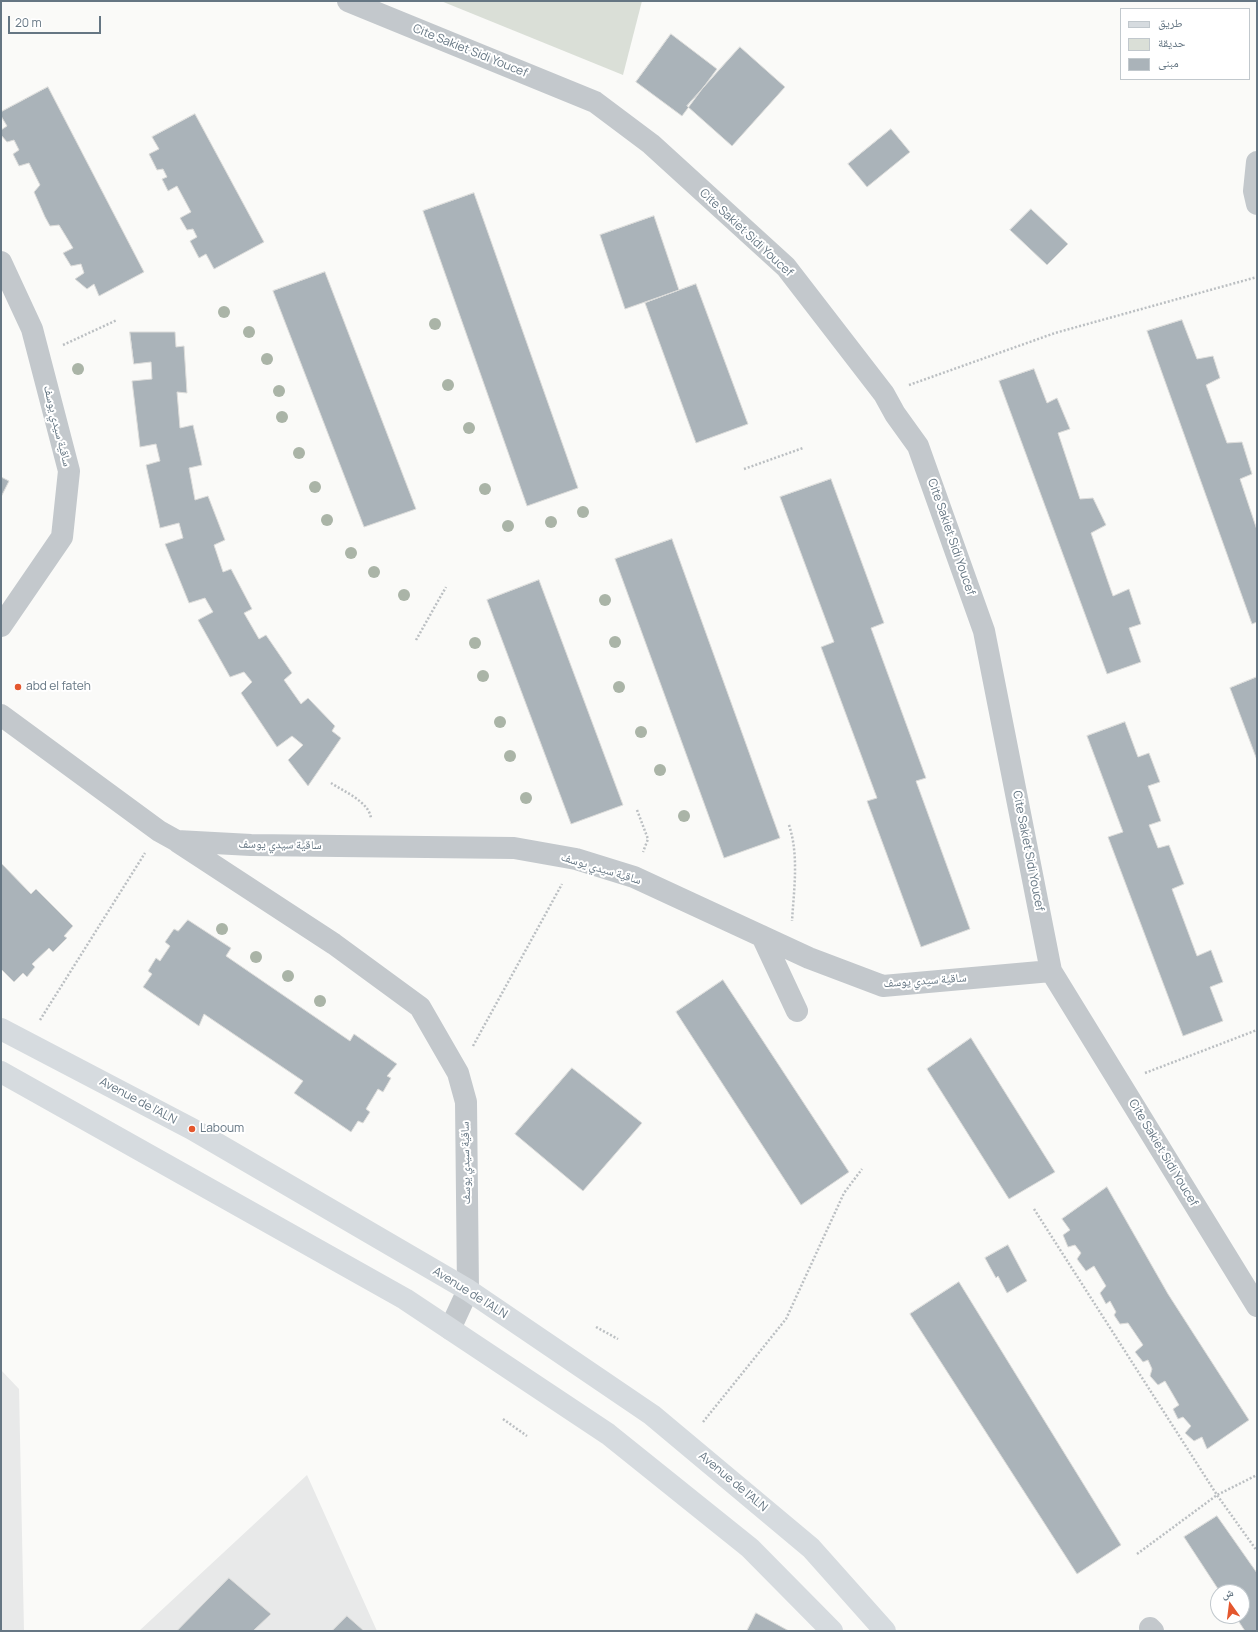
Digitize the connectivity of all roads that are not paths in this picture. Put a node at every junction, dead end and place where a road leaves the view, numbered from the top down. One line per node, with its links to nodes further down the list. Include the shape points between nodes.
1 (348, 1): 9 (street, Cite Sakiet Sidi Youcef, via 595,102 650,144 786,268 884,394 918,446 984,631)
2 (1257, 162): 3 (street, via 1254,191)
3 (1257, 204)
4 (1, 262): 5 (street, ساقية سيدي يوسف, via 32,329 69,471 62,537)
5 (1, 626)
6 (1, 715): 7 (street, ساقية سيدي يوسف)
7 (168, 836): 8 (street, ساقية سيدي يوسف, via 251,845 514,848 576,859 634,877); 13 (street, ساقية سيدي يوسف, via 334,944 420,1007 458,1073 466,1102)
8 (762, 936): 9 (street, ساقية سيدي يوسف, via 809,958 883,986); 10 (street)
9 (1051, 971): 14 (street, Cite Sakiet Sidi Youcef)
10 (797, 1011)
11 (1, 1029): 13 (main road, Avenue de l'ALN, via 192,1129)
12 (1, 1072): 15 (main road, via 405,1299)
13 (468, 1290): 15 (street); 17 (main road, Avenue de l'ALN, via 652,1415 686,1442 811,1548)
14 (1257, 1306)
15 (450, 1329): 16 (main road, via 608,1434 750,1548)
16 (832, 1631)
17 (885, 1631)

